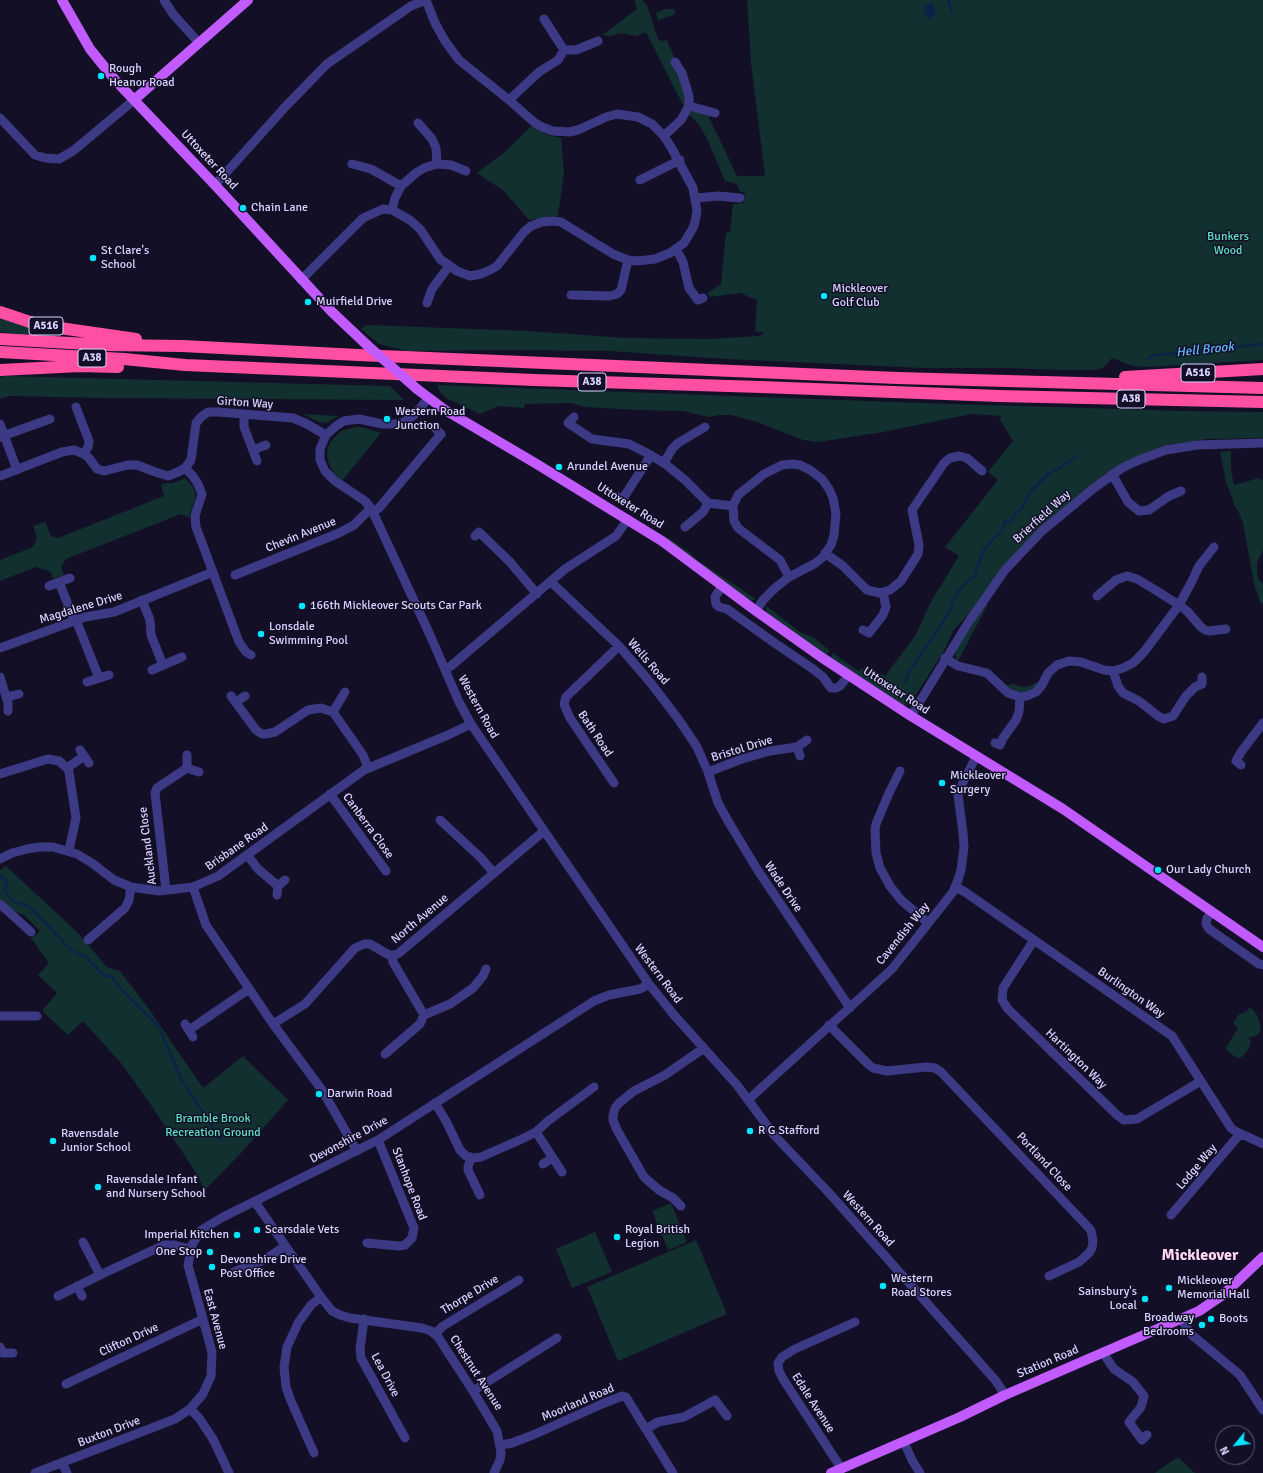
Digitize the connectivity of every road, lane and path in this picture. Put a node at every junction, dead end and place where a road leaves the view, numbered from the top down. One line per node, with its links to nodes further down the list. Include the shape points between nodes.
1 (62, 0): 10 (main road, Uttoxeter Road, via 90,49)
2 (164, 0): 7 (street)
3 (248, 0): 7 (main road)
4 (426, 0): 11 (street, via 445,41 459,60); 22 (street, via 410,6 327,64)
5 (544, 19): 8 (street)
6 (598, 41): 8 (street, via 576,50)
7 (199, 43): 10 (main road)
8 (564, 50): 11 (street, via 558,60 539,72)
9 (675, 62): 12 (street, via 682,73 689,96)
10 (134, 100): 14 (street, via 63,158 38,156); 22 (main road, Uttoxeter Road)
11 (509, 100): 16 (street, via 535,123 553,131 578,130 606,117 628,114 648,121)
12 (689, 106): 13 (street); 16 (street, via 681,120)
13 (715, 113)
14 (0, 118)
15 (418, 123): 19 (street, via 432,139 436,148)
16 (664, 136): 17 (street)
17 (680, 160): 21 (street); 24 (street)
18 (352, 164): 23 (street, via 366,163 371,169)
19 (437, 164): 20 (street); 23 (street, via 424,168)
20 (466, 171)
21 (640, 180)
22 (215, 185): 30 (main road, Uttoxeter Road)
23 (401, 186): 26 (street)
24 (696, 198): 25 (street, via 731,193); 27 (street, via 696,222 684,243)
25 (740, 198)
26 (392, 210): 29 (street, via 410,220 440,259); 30 (street, via 383,209 363,218)
27 (676, 250): 28 (street, via 649,260); 32 (street, via 683,262 689,288 698,300)
28 (628, 260): 29 (street, via 613,254 564,224 554,221 532,226 516,240 497,266 487,272 470,276); 31 (street, via 621,290 617,294 609,296 581,292)
29 (449, 266): 33 (street, via 432,289)
30 (301, 280): 43 (main road, Uttoxeter Road, bridge, via 349,330)
31 (571, 296)
32 (703, 298)
33 (427, 303)
34 (0, 312): 36 (highway, A516, via 39,324)
35 (0, 339): 36 (highway, A38)
36 (182, 346): 41 (highway, A38, via 890,377)
37 (0, 352): 38 (highway, A38)
38 (185, 365): 40 (highway, via 72,366); 44 (highway, A38, via 999,396)
39 (1263, 369): 41 (highway, A516, via 1134,376)
40 (0, 370)
41 (1080, 382): 42 (highway, A38)
42 (1263, 388)
43 (428, 398): 52 (street, via 418,411 404,422 389,425 359,419 350,420 340,423); 71 (main road, Uttoxeter Road)
44 (1263, 402)
45 (76, 407): 57 (street, via 89,441)
46 (244, 414): 52 (street, Girton Way, via 293,418); 56 (street, via 244,427); 61 (street, Girton Way, via 208,412 201,417 195,428 191,460)
47 (574, 417): 58 (street, via 568,423 596,440 629,444)
48 (50, 419): 53 (street)
49 (0, 424): 53 (street)
50 (705, 427): 60 (street, via 678,442)
51 (436, 429): 70 (street, via 441,434 379,508)
52 (326, 435): 70 (street, Western Road, via 321,443 319,455 325,472 365,501)
53 (2, 436): 62 (street)
54 (1263, 443): 64 (street, Brierfield Way, via 1221,443 1181,447 1139,460)
55 (266, 446): 56 (street)
56 (254, 450): 59 (street)
57 (84, 454): 61 (street, via 97,469 104,471 137,464 168,476); 62 (street, via 74,450 62,452)
58 (651, 455): 60 (street); 67 (street, via 622,500)
59 (257, 461)
60 (664, 463): 68 (street)
61 (185, 468): 78 (street, via 198,484 202,494 195,516 196,527)
62 (17, 470): 65 (street)
63 (982, 471): 86 (street, via 967,458 959,456 944,462 912,510 919,545 916,559 897,585)
64 (1112, 474): 66 (street, via 1128,502 1139,511 1148,510); 99 (street, Brierfield Way, via 1022,551 983,600)
65 (0, 476)
66 (1181, 491)
67 (618, 497)
68 (708, 503): 69 (street); 72 (street)
69 (733, 506): 76 (street, via 738,495 772,469 787,464 804,466 822,479 833,498 835,530); 80 (street, via 734,521 738,528 780,560)
70 (372, 510): 79 (street, Chevin Avenue, via 354,525 339,533); 102 (street, Western Road)
71 (628, 519): 83 (street, via 616,536); 85 (main road, Uttoxeter Road)
72 (685, 527)
73 (475, 536): 87 (street, via 479,532 510,562)
74 (1214, 547): 77 (street)
75 (1200, 549): 77 (street)
76 (826, 553): 80 (street, via 814,564); 86 (street, via 867,590)
77 (1207, 555): 90 (street)
78 (213, 572): 89 (street, Magdalene Drive); 97 (street, via 239,642)
79 (235, 575)
80 (790, 577): 91 (street, via 763,600)
81 (70, 578): 82 (street)
82 (59, 582): 84 (street); 92 (street)
83 (551, 582): 87 (street); 95 (street, Wells Road)
84 (49, 586)
85 (722, 586): 91 (main road, Uttoxeter Road); 105 (street, via 716,596 716,604 719,607 727,609 813,669 823,677 830,688 840,686)
86 (884, 592): 94 (street, via 886,606 883,615 869,633)
87 (537, 594): 102 (street)
88 (1098, 596): 90 (street, via 1116,580 1127,576 1137,579)
89 (142, 600): 92 (street, Magdalene Drive, via 114,612); 100 (street, via 150,620 151,635)
90 (1179, 605): 93 (street, via 1205,630); 103 (street, via 1139,657 1127,667)
91 (756, 612): 105 (main road, Uttoxeter Road)
92 (75, 620): 96 (street, Magdalene Drive); 108 (street)
93 (1226, 629)
94 (863, 630)
95 (619, 646): 131 (street, Wells Road, via 679,720 697,747); 133 (street, Bath Road, via 566,697 564,704 570,718)
96 (0, 648)
97 (251, 655)
98 (182, 656): 100 (street)
99 (945, 658): 114 (street, via 958,666 987,674 1008,693); 117 (street, Brierfield Way)
100 (163, 665): 101 (street)
101 (152, 670)
102 (444, 670): 119 (street, Western Road)
103 (1113, 671): 107 (street, via 1123,693 1164,719 1173,716 1186,696 1202,684); 114 (street, via 1069,661 1057,665 1048,673 1036,692)
104 (109, 675): 108 (street)
105 (849, 675): 117 (main road, Uttoxeter Road)
106 (0, 677): 113 (street)
107 (1202, 677)
108 (100, 678): 109 (street)
109 (87, 682)
110 (345, 692): 116 (street)
111 (19, 694): 113 (street)
112 (245, 696): 116 (street, via 233,699 256,730 266,734 275,732 308,710 321,708)
113 (7, 697): 115 (street)
114 (1020, 697): 121 (street, via 1016,720 1000,746)
115 (8, 711)
116 (333, 712): 128 (street, via 363,755)
117 (911, 716): 124 (main road, Uttoxeter Road)
118 (1263, 723): 125 (street, via 1236,761)
119 (471, 724): 128 (street, Brisbane Road); 136 (street, Western Road)
120 (807, 740): 131 (street, Bristol Drive, via 799,751 755,755)
121 (995, 743)
122 (187, 755): 127 (street)
123 (84, 756): 126 (street)
124 (976, 757): 145 (street, Cavendish Way, via 958,795 964,847); 148 (main road, Uttoxeter Road, via 1063,809)
125 (1241, 765)
126 (67, 768): 132 (street, via 59,761 48,759); 137 (street, via 76,818)
127 (187, 768): 130 (street); 146 (street, Auckland Close, via 157,788 155,793)
128 (368, 768): 134 (street, Brisbane Road)
129 (900, 771): 149 (street, via 876,824 876,853 880,868 890,886 901,900)
130 (199, 772)
131 (708, 772): 159 (street, Wade Drive, via 718,803 757,869)
132 (0, 774)
133 (614, 783)
134 (330, 794): 138 (street, Brisbane Road); 140 (street, Canberra Close)
135 (440, 820): 141 (street)
136 (544, 831): 141 (street, North Avenue); 157 (street, Western Road)
137 (69, 850): 139 (street, Brisbane Road, via 53,847 33,848); 142 (street, Brisbane Road, via 85,858 114,880)
138 (248, 856): 143 (street, Brisbane Road, via 218,876); 144 (street, via 258,869)
139 (0, 859)
140 (386, 871)
141 (493, 872): 154 (street, North Avenue, via 407,947)
142 (131, 887): 146 (street, Brisbane Road); 151 (street, via 125,908)
143 (193, 887): 146 (street, Brisbane Road); 158 (street, via 206,925)
144 (280, 887)
145 (956, 887): 149 (street, Cavendish Way); 152 (street, Burlington Way)
146 (166, 890)
147 (0, 904): 150 (street)
148 (1212, 912): 153 (main road, Uttoxeter Road); 155 (street, via 1207,918 1206,924 1209,929)
149 (928, 923): 159 (street, Cavendish Way, via 892,969)
150 (31, 932)
151 (95, 938)
152 (1034, 940): 168 (street, Burlington Way, via 1172,1036); 168 (street, Hartington Way, via 1003,988 1002,1000 1008,1009 1117,1115 1124,1120 1137,1119)
153 (1263, 947)
154 (392, 955): 160 (street, via 393,962); 162 (street, North Avenue, via 370,944 355,948 305,1004)
155 (1263, 965)
156 (486, 969): 160 (street, via 473,988 450,1004)
157 (649, 984): 166 (street, Western Road); 171 (street, Devonshire Drive, via 640,989 609,995 594,1001)
158 (249, 989): 162 (street); 165 (street)
159 (850, 1008): 163 (street, Cavendish Way)
160 (424, 1015): 167 (street, via 420,1024)
161 (0, 1016): 164 (street, via 32,1016)
162 (273, 1024): 176 (street, via 322,1090)
163 (829, 1025): 170 (street, Cavendish Way); 192 (street, Portland Close, via 873,1068 887,1070 926,1067 941,1072 1091,1232 1092,1248 1086,1256)
164 (28, 1026)
165 (189, 1030)
166 (704, 1048): 170 (street, Western Road); 183 (street, via 665,1075 634,1091 619,1103 613,1116 617,1130 644,1177)
167 (385, 1054)
168 (1200, 1081): 173 (street, Burlington Way, via 1228,1125)
169 (594, 1087): 172 (street, via 572,1108)
170 (748, 1100): 211 (street, Western Road, via 777,1139 830,1194 996,1381)
171 (435, 1103): 174 (street, Devonshire Drive); 177 (street, via 460,1150)
172 (536, 1132): 177 (street, via 481,1157); 178 (street)
173 (1240, 1134): 175 (street, Burlington Way); 184 (street, Lodge Way)
174 (378, 1140): 176 (street, Devonshire Drive); 186 (street, Stanhope Road, via 414,1228 412,1238 405,1245)
175 (1263, 1144)
176 (357, 1151): 182 (street, Devonshire Drive)
177 (471, 1157): 181 (street, via 468,1170)
178 (552, 1158): 179 (street); 180 (street)
179 (543, 1164)
180 (562, 1172)
181 (480, 1195)
182 (255, 1202): 187 (street, Chestnut Avenue); 188 (street, Devonshire Drive, via 205,1227 196,1236)
183 (681, 1206)
184 (1171, 1216)
185 (83, 1242): 191 (street)
186 (367, 1243)
187 (285, 1246): 190 (street, via 266,1259); 197 (street, Chestnut Avenue)
188 (190, 1249): 191 (street, via 164,1245); 198 (street, East Avenue, via 188,1265)
189 (1263, 1257): 200 (main road, Station Road, via 1219,1298)
190 (234, 1272)
191 (100, 1275): 194 (street)
192 (1049, 1276)
193 (519, 1280): 202 (street, Thorpe Drive, via 443,1326)
194 (78, 1286): 195 (street); 196 (street)
195 (58, 1296)
196 (82, 1296)
197 (321, 1298): 199 (street, Chestnut Avenue, via 340,1315); 220 (street, via 308,1308 298,1323 287,1347 284,1367 291,1401)
198 (203, 1319): 207 (street, Clifton Drive); 212 (street, East Avenue, via 212,1352 211,1376 203,1394)
199 (364, 1319): 202 (street, Chestnut Avenue, via 418,1327); 217 (street, Lea Drive, via 360,1349 362,1358)
200 (1182, 1320): 206 (main road, Station Road); 213 (street, via 1192,1334 1240,1375)
201 (855, 1322): 222 (street, Edale Avenue, via 795,1349 778,1362 783,1379)
202 (435, 1334): 210 (street, Chestnut Avenue)
203 (557, 1338): 210 (street)
204 (0, 1347): 205 (street, via 3,1353)
205 (12, 1353)
206 (1102, 1353): 211 (main road, Station Road); 216 (street, via 1114,1369 1133,1382 1144,1396 1142,1407 1129,1422 1142,1440)
207 (95, 1370): 208 (street); 209 (street, Clifton Drive)
208 (99, 1379)
209 (66, 1384)
210 (474, 1391): 219 (street, Chestnut Avenue, via 494,1425)
211 (1005, 1395): 218 (main road, Station Road)
212 (190, 1409): 221 (street, Buxton Drive, via 175,1419); 225 (street, via 213,1439)
213 (1263, 1410)
214 (728, 1416): 215 (street, via 715,1400 684,1417 658,1422)
215 (646, 1429): 219 (street, Moorland Road, via 626,1397 622,1396 533,1435); 227 (street, Moorland Road)
216 (1147, 1434)
217 (405, 1438)
218 (904, 1442): 222 (main road, Station Road); 229 (street)
219 (501, 1445): 226 (street, Chestnut Avenue, via 500,1460)
220 (314, 1453)
221 (62, 1462): 223 (street, Buxton Drive); 224 (street)
222 (841, 1468): 228 (main road, Station Road)
223 (35, 1473)
224 (67, 1473)
225 (229, 1473)
226 (494, 1473)
227 (673, 1473)
228 (831, 1473)
229 (920, 1473)

